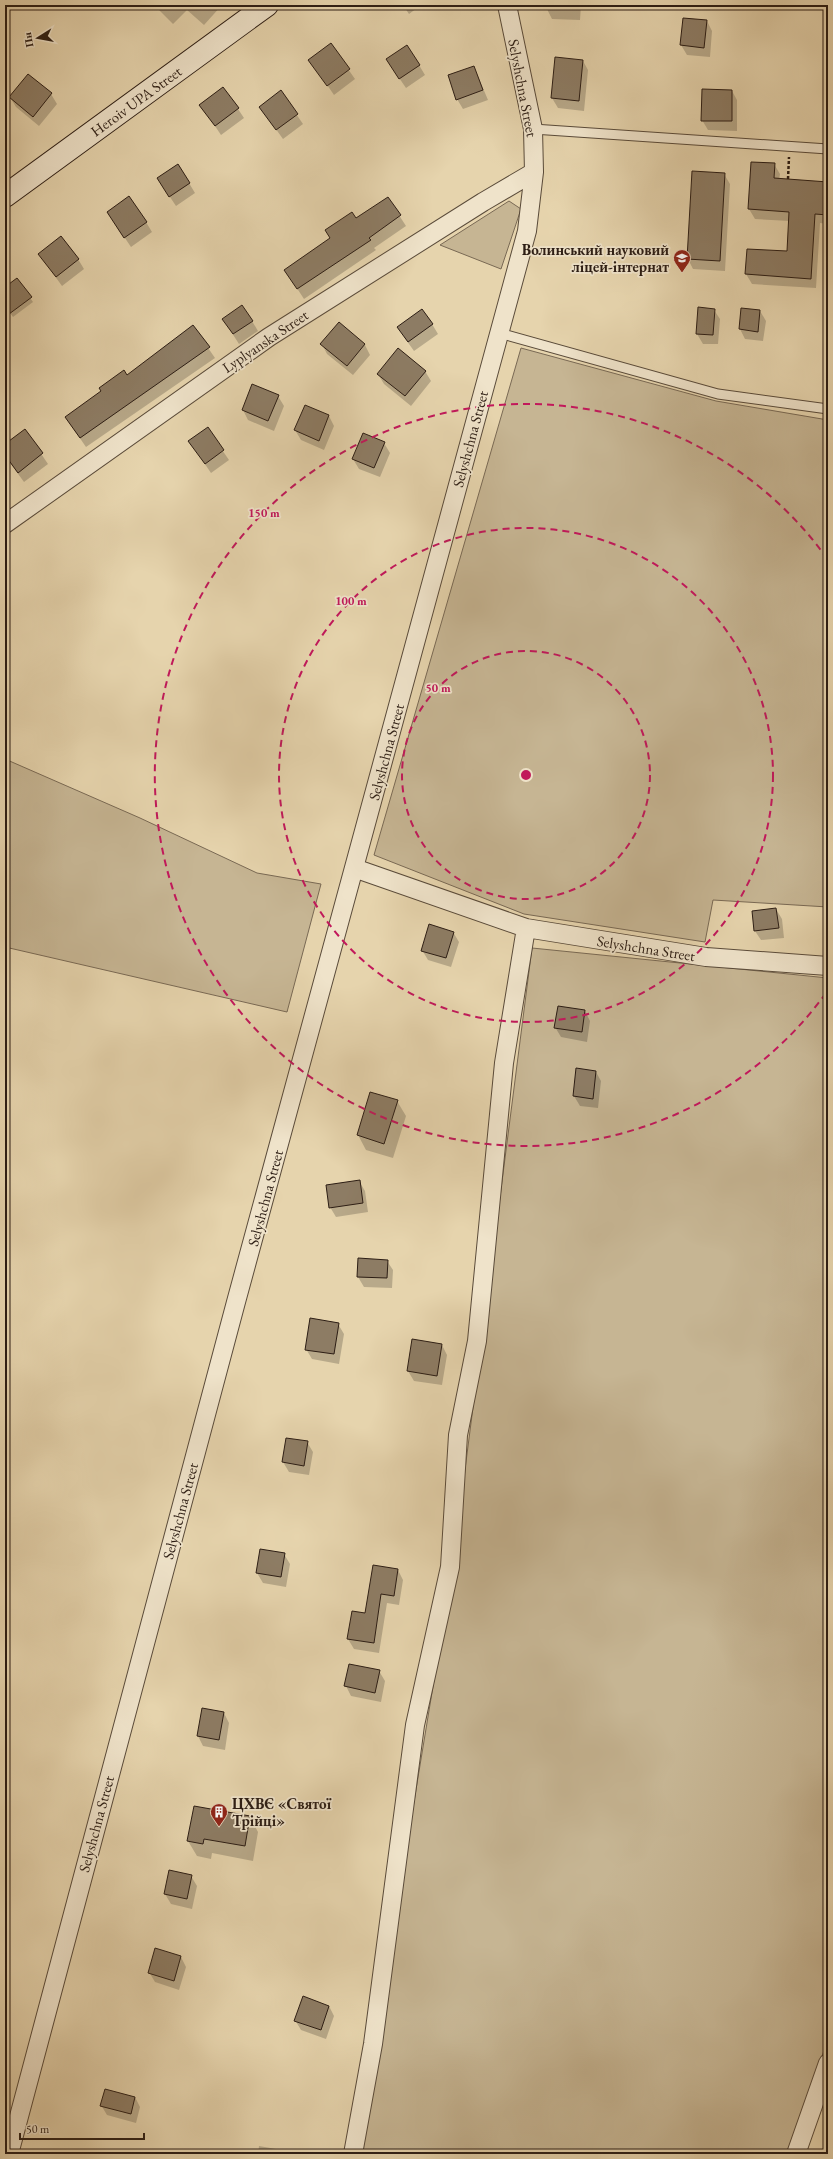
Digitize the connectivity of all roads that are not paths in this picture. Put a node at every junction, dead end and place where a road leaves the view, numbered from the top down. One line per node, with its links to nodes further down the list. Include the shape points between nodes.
1 (267, 5): 6 (street, Heroiv UPA Street)
2 (506, 5): 3 (street, Selyshchna Street)
3 (532, 129): 4 (lane); 5 (street, Selyshchna Street)
4 (828, 149)
5 (534, 172): 7 (street, Selyshchna Street, via 527,231); 9 (street, Lyplyanska Street, via 269,337)
6 (5, 196)
7 (499, 333): 8 (lane, via 718,394); 10 (street, Selyshchna Street)
8 (828, 409)
9 (5, 524)
10 (354, 868): 11 (street, Selyshchna Street); 14 (street, Selyshchna Street)
11 (526, 928): 12 (street, Selyshchna Street, via 706,958); 15 (street, via 504,1064 477,1342 458,1434 450,1567 415,1725 373,2044)
12 (828, 966)
13 (828, 2063): 16 (street)
14 (9, 2154)
15 (353, 2154)
16 (796, 2154)

